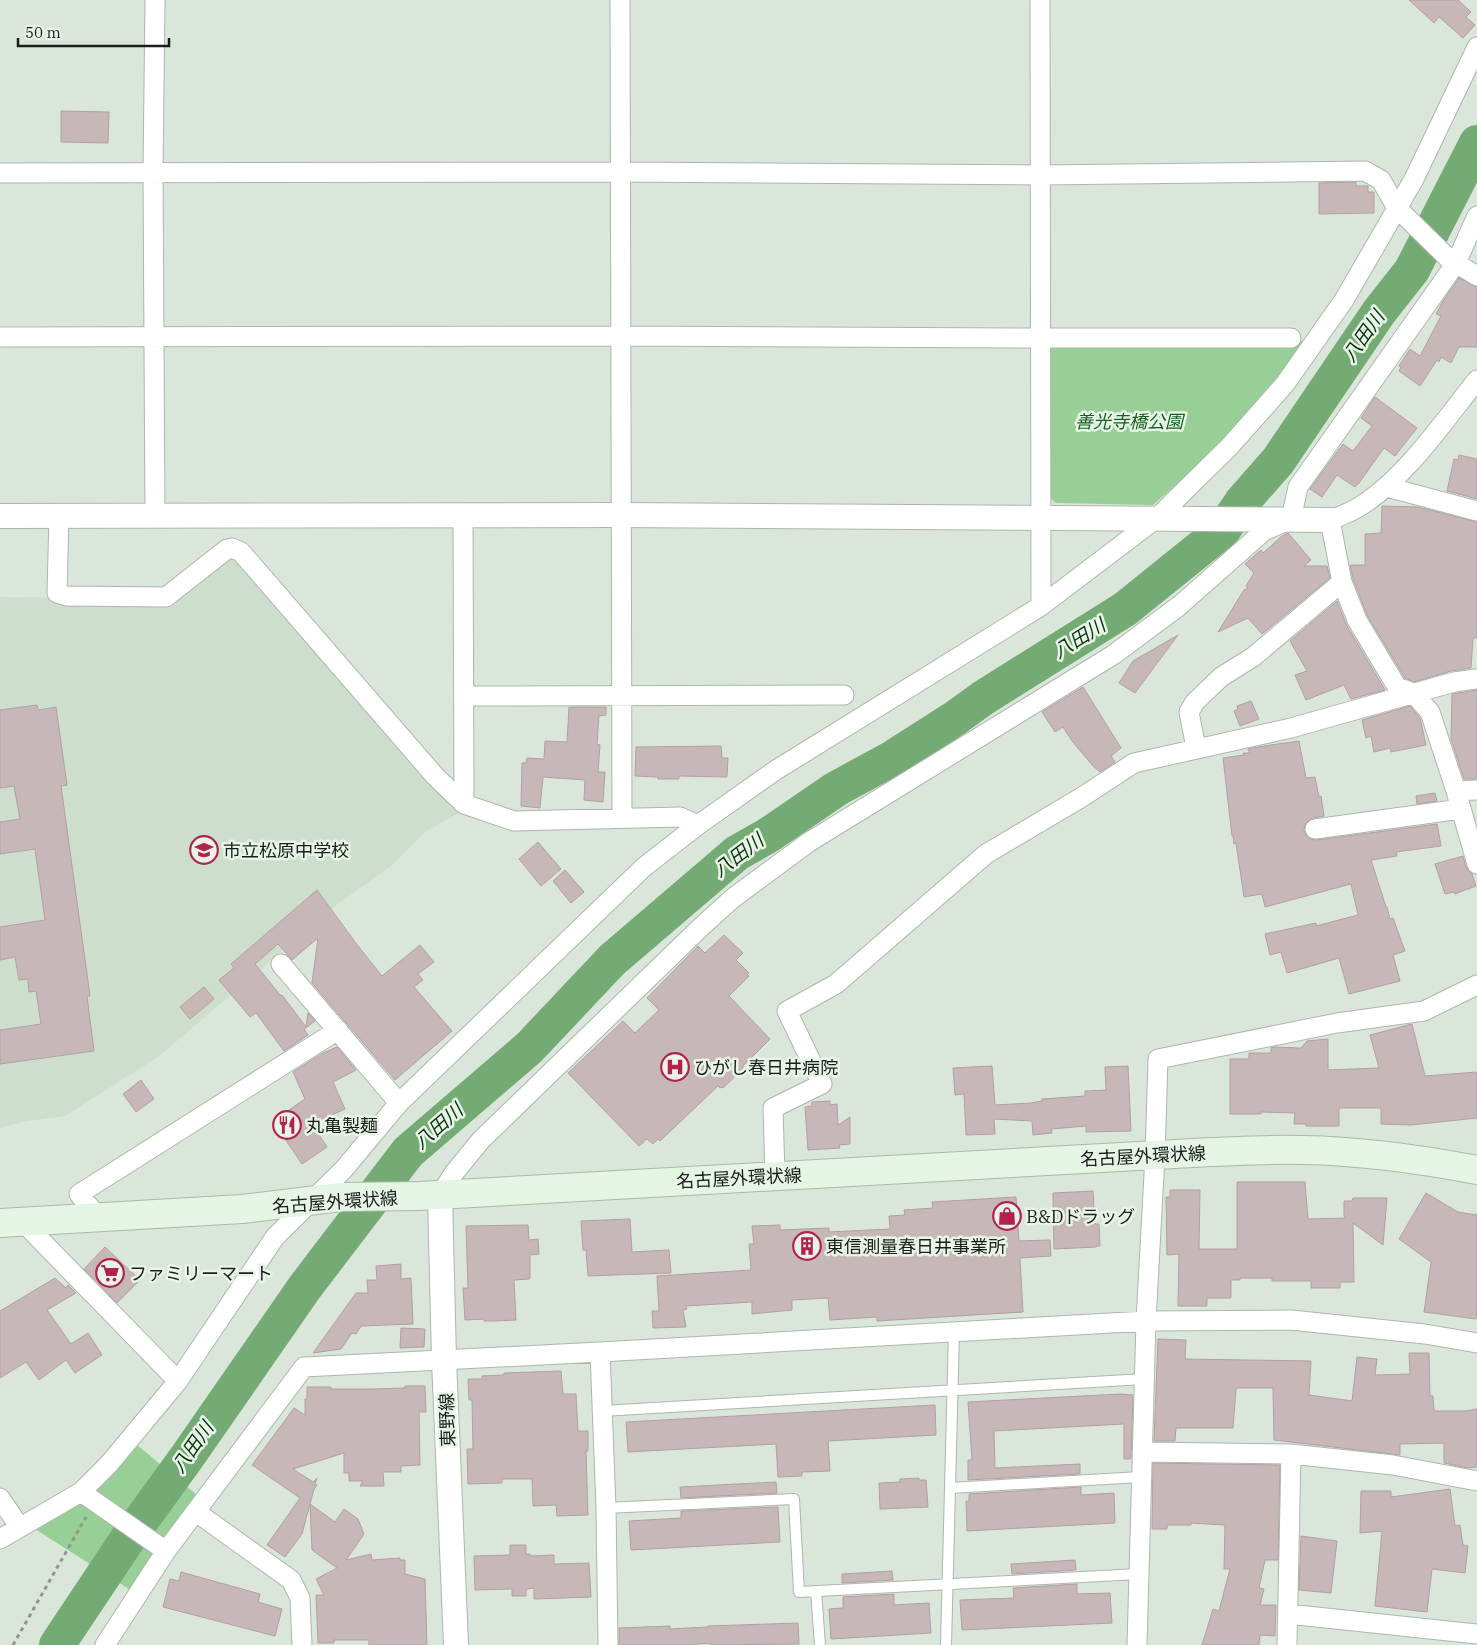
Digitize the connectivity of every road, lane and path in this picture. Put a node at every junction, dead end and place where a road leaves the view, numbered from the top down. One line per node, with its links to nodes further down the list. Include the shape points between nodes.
1 (154, 0): 7 (street)
2 (620, 0): 5 (street)
3 (1040, 0): 8 (street)
4 (1477, 47): 9 (street)
5 (620, 172): 7 (street); 8 (street); 13 (street)
6 (0, 173): 7 (street)
7 (153, 173): 15 (street)
8 (1040, 174): 9 (street, via 1365,172 1381,180); 16 (street)
9 (1398, 210): 11 (street); 27 (street, via 1344,300 1285,384 1230,446)
10 (1477, 216): 11 (street)
11 (1452, 261): 12 (street); 28 (street, via 1298,487)
12 (1477, 276)
13 (620, 336): 15 (street); 16 (street); 23 (street)
14 (0, 337): 15 (street)
15 (154, 337): 21 (street)
16 (1041, 338): 17 (street); 26 (street)
17 (1291, 338)
18 (1477, 380): 19 (street)
19 (1387, 487): 20 (street); 29 (street, via 1361,506)
20 (1477, 511)
21 (154, 515): 22 (street); 25 (street)
22 (463, 515): 23 (street); 34 (street)
23 (620, 515): 26 (street); 35 (street)
24 (0, 516): 25 (street)
25 (59, 516): 40 (street, via 57,593 67,596 166,597 226,550 232,548 241,552 435,776)
26 (1040, 516): 27 (street); 31 (street)
27 (1157, 518): 28 (street); 31 (street)
28 (1291, 519): 29 (street); 53 (street, via 1264,531 1180,606 1113,655 809,842 733,898 481,1140 454,1173)
29 (1330, 520): 30 (street)
30 (1342, 582): 33 (street, via 1356,620 1396,687); 37 (street, via 1253,658 1221,677 1196,702 1189,712)
31 (1041, 606): 43 (street, via 776,770)
32 (1477, 679): 33 (street)
33 (1413, 693): 37 (street, via 1291,728); 39 (street, via 1430,712)
34 (464, 696): 35 (street); 40 (street)
35 (621, 696): 36 (street); 42 (street)
36 (844, 696)
37 (1196, 748): 52 (street, via 1134,763 986,854 836,984 787,1011 822,1084 774,1108)
38 (1477, 790): 39 (street)
39 (1456, 791): 41 (street)
40 (464, 804): 42 (street, via 514,821)
41 (1461, 809): 44 (street); 45 (street)
42 (622, 818): 43 (street, via 680,816)
43 (698, 825): 49 (street, via 644,867)
44 (1315, 829)
45 (1477, 864)
46 (281, 964): 48 (street)
47 (1477, 984): 50 (street, via 1424,1011 1337,1023 1158,1059)
48 (338, 1030): 49 (street); 55 (street, via 79,1194)
49 (400, 1103): 54 (street)
50 (1156, 1156): 51 (main road, 名古屋外環状線, via 1292,1150 1354,1152); 52 (main road, 名古屋外環状線); 57 (street)
51 (1477, 1170)
52 (775, 1176): 53 (main road, 名古屋外環状線)
53 (430, 1195): 54 (main road, 名古屋外環状線, via 341,1197); 61 (street, 東野線)
54 (311, 1202): 55 (main road, 名古屋外環状線); 63 (street, via 275,1237)
55 (98, 1217): 56 (main road, 名古屋外環状線)
56 (11, 1223): 63 (street)
57 (1146, 1321): 58 (street); 59 (street, via 1291,1320 1426,1334); 62 (street)
58 (954, 1332): 60 (street); 64 (lane)
59 (1477, 1343)
60 (600, 1352): 61 (street); 65 (street)
61 (444, 1360): 74 (street, via 304,1367); 86 (street, 東野線)
62 (1144, 1379): 64 (lane); 66 (street)
63 (178, 1381): 71 (street, via 109,1464)
64 (952, 1390): 65 (lane); 70 (lane)
65 (602, 1411): 73 (street)
66 (1142, 1452): 67 (street); 68 (street)
67 (1291, 1454): 69 (street, via 1393,1465); 81 (street)
68 (1141, 1477): 70 (lane); 78 (street)
69 (1477, 1481)
70 (950, 1488): 79 (lane)
71 (81, 1492): 75 (street); 77 (street); 83 (path, via 86,1516)
72 (0, 1498): 75 (street)
73 (606, 1508): 80 (lane, via 794,1499 799,1592); 87 (street)
74 (196, 1512): 77 (street); 85 (street, via 291,1580 300,1598)
75 (19, 1526): 76 (street)
76 (0, 1539)
77 (162, 1549): 84 (street)
78 (1139, 1574): 79 (lane); 90 (street)
79 (948, 1584): 80 (lane); 89 (lane)
80 (816, 1591): 88 (lane)
81 (1288, 1614): 82 (street); 91 (street)
82 (1477, 1634)
83 (13, 1645)
84 (105, 1645)
85 (302, 1645)
86 (456, 1645)
87 (608, 1645)
88 (820, 1645)
89 (946, 1645)
90 (1137, 1645)
91 (1287, 1645)

